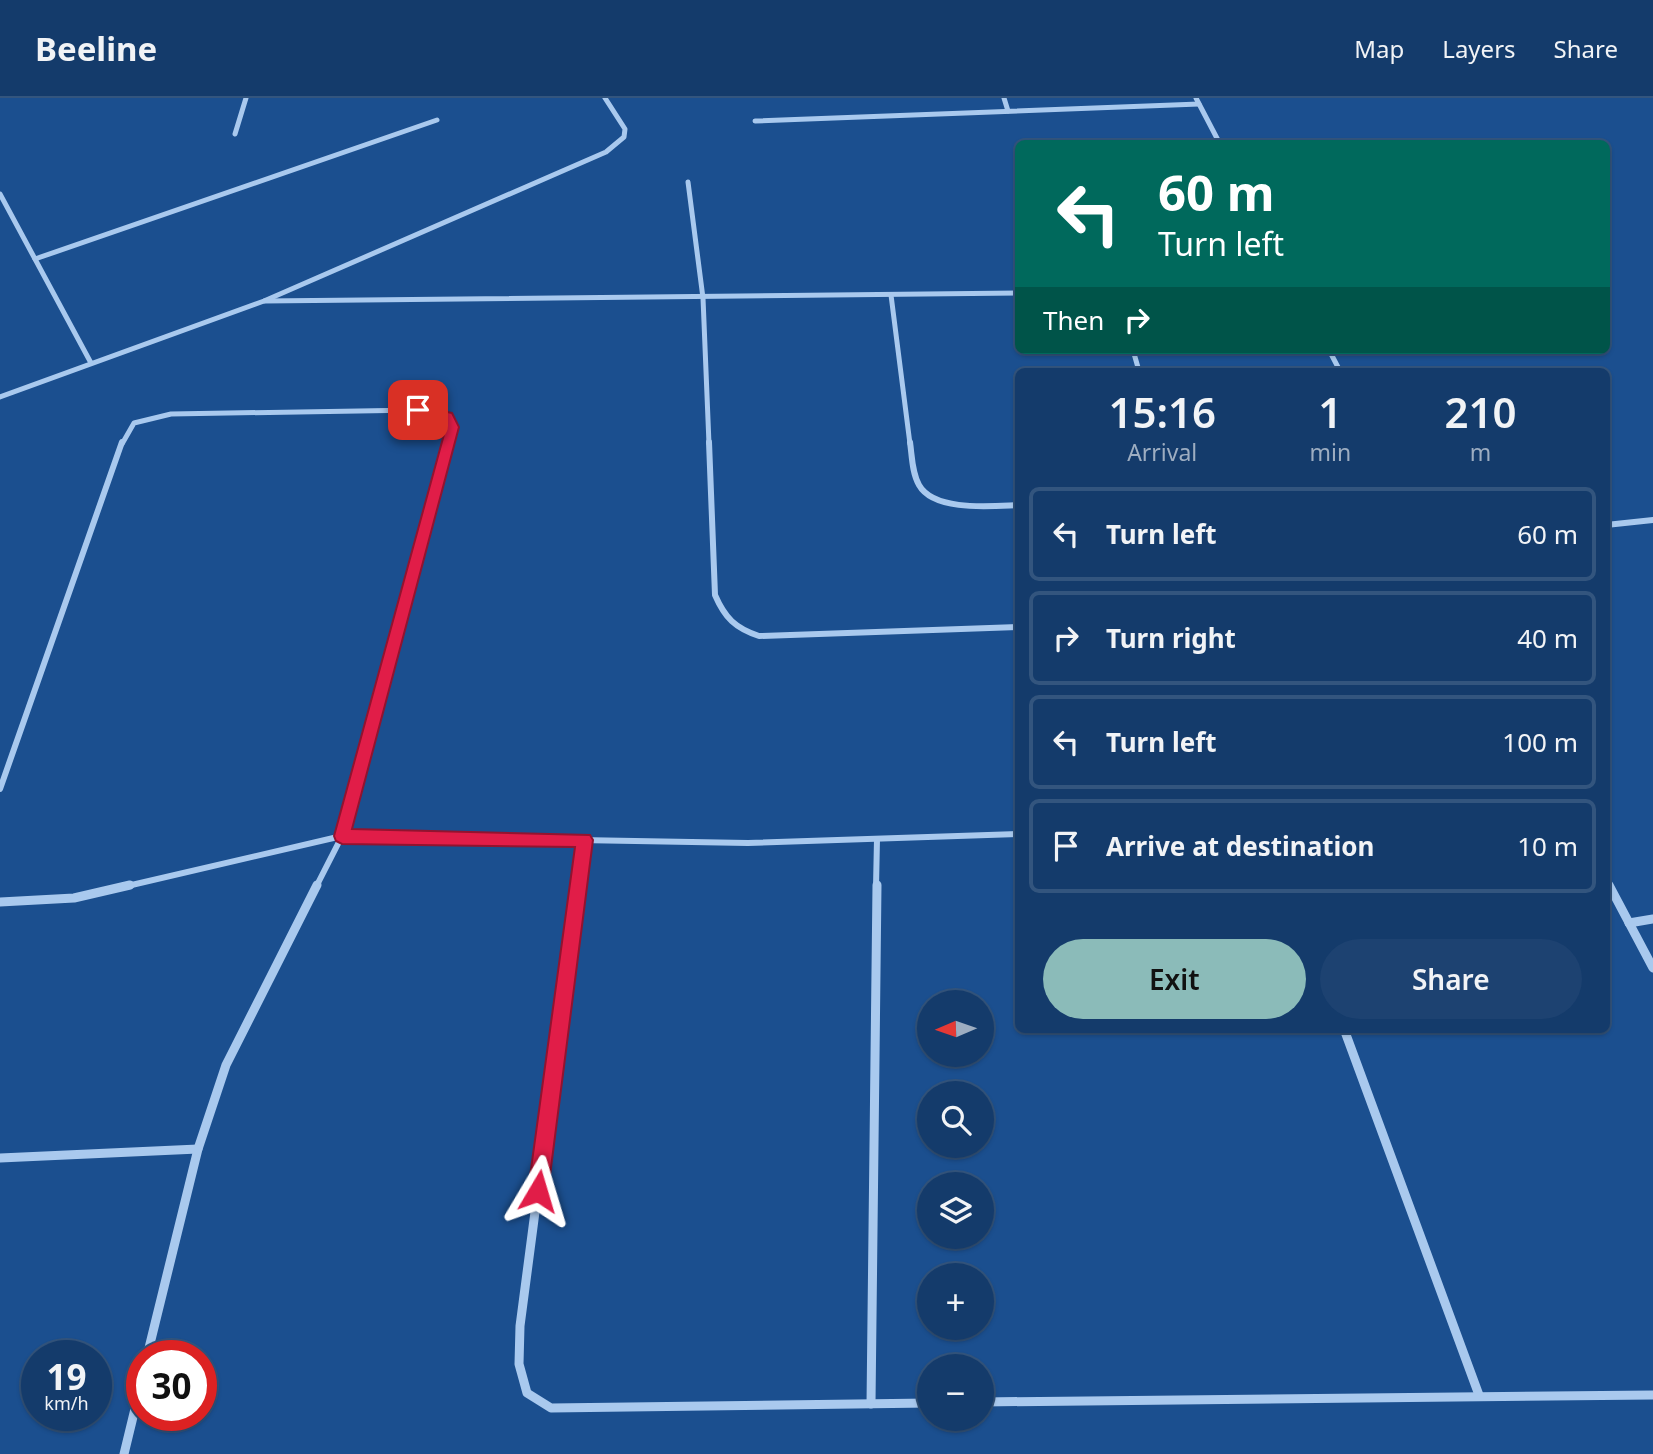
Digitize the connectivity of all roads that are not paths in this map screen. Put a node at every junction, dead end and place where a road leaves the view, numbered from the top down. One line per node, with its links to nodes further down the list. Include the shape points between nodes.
1 (246, 98): 9 (street)
2 (605, 98): 19 (street, via 625,129 624,137 607,152)
3 (1004, 98): 6 (street)
4 (1196, 98): 5 (street)
5 (1199, 104): 6 (street); 10 (street)
6 (1008, 111): 8 (street)
7 (437, 120): 15 (street)
8 (755, 121)
9 (235, 134)
10 (1218, 140)
11 (688, 182): 18 (street)
12 (0, 194): 13 (street)
13 (7, 206): 14 (street); 15 (street)
14 (0, 209)
15 (36, 259): 20 (street)
16 (1015, 293): 17 (street)
17 (891, 295): 18 (street); 22 (street, via 919,486 930,497 951,504)
18 (704, 298): 19 (street); 25 (street, via 715,594 737,630 759,636)
19 (264, 302): 20 (street)
20 (91, 363): 21 (street)
21 (0, 397)
22 (1015, 505)
23 (1653, 520): 24 (street)
24 (1610, 525)
25 (1015, 627)
26 (0, 789): 28 (street, via 124,437 134,423 171,414 435,412 447,416 453,427)
27 (1015, 834): 29 (street)
28 (342, 836): 30 (street); 32 (street, via 74,898); 37 (street, via 226,1065)
29 (877, 839): 30 (street, via 748,843); 44 (street)
30 (584, 840): 44 (street, via 520,1326 519,1364 527,1393 551,1408)
31 (1610, 887): 34 (street)
32 (0, 902)
33 (1653, 919): 34 (street)
34 (1629, 923): 35 (street)
35 (1653, 968)
36 (1345, 1033): 40 (street)
37 (198, 1149): 38 (street); 39 (street)
38 (0, 1158)
39 (152, 1340)
40 (1479, 1395): 41 (street); 42 (street)
41 (1653, 1395)
42 (994, 1402)
43 (917, 1403): 44 (street)
44 (871, 1404)
45 (130, 1431): 46 (street)
46 (124, 1454)

